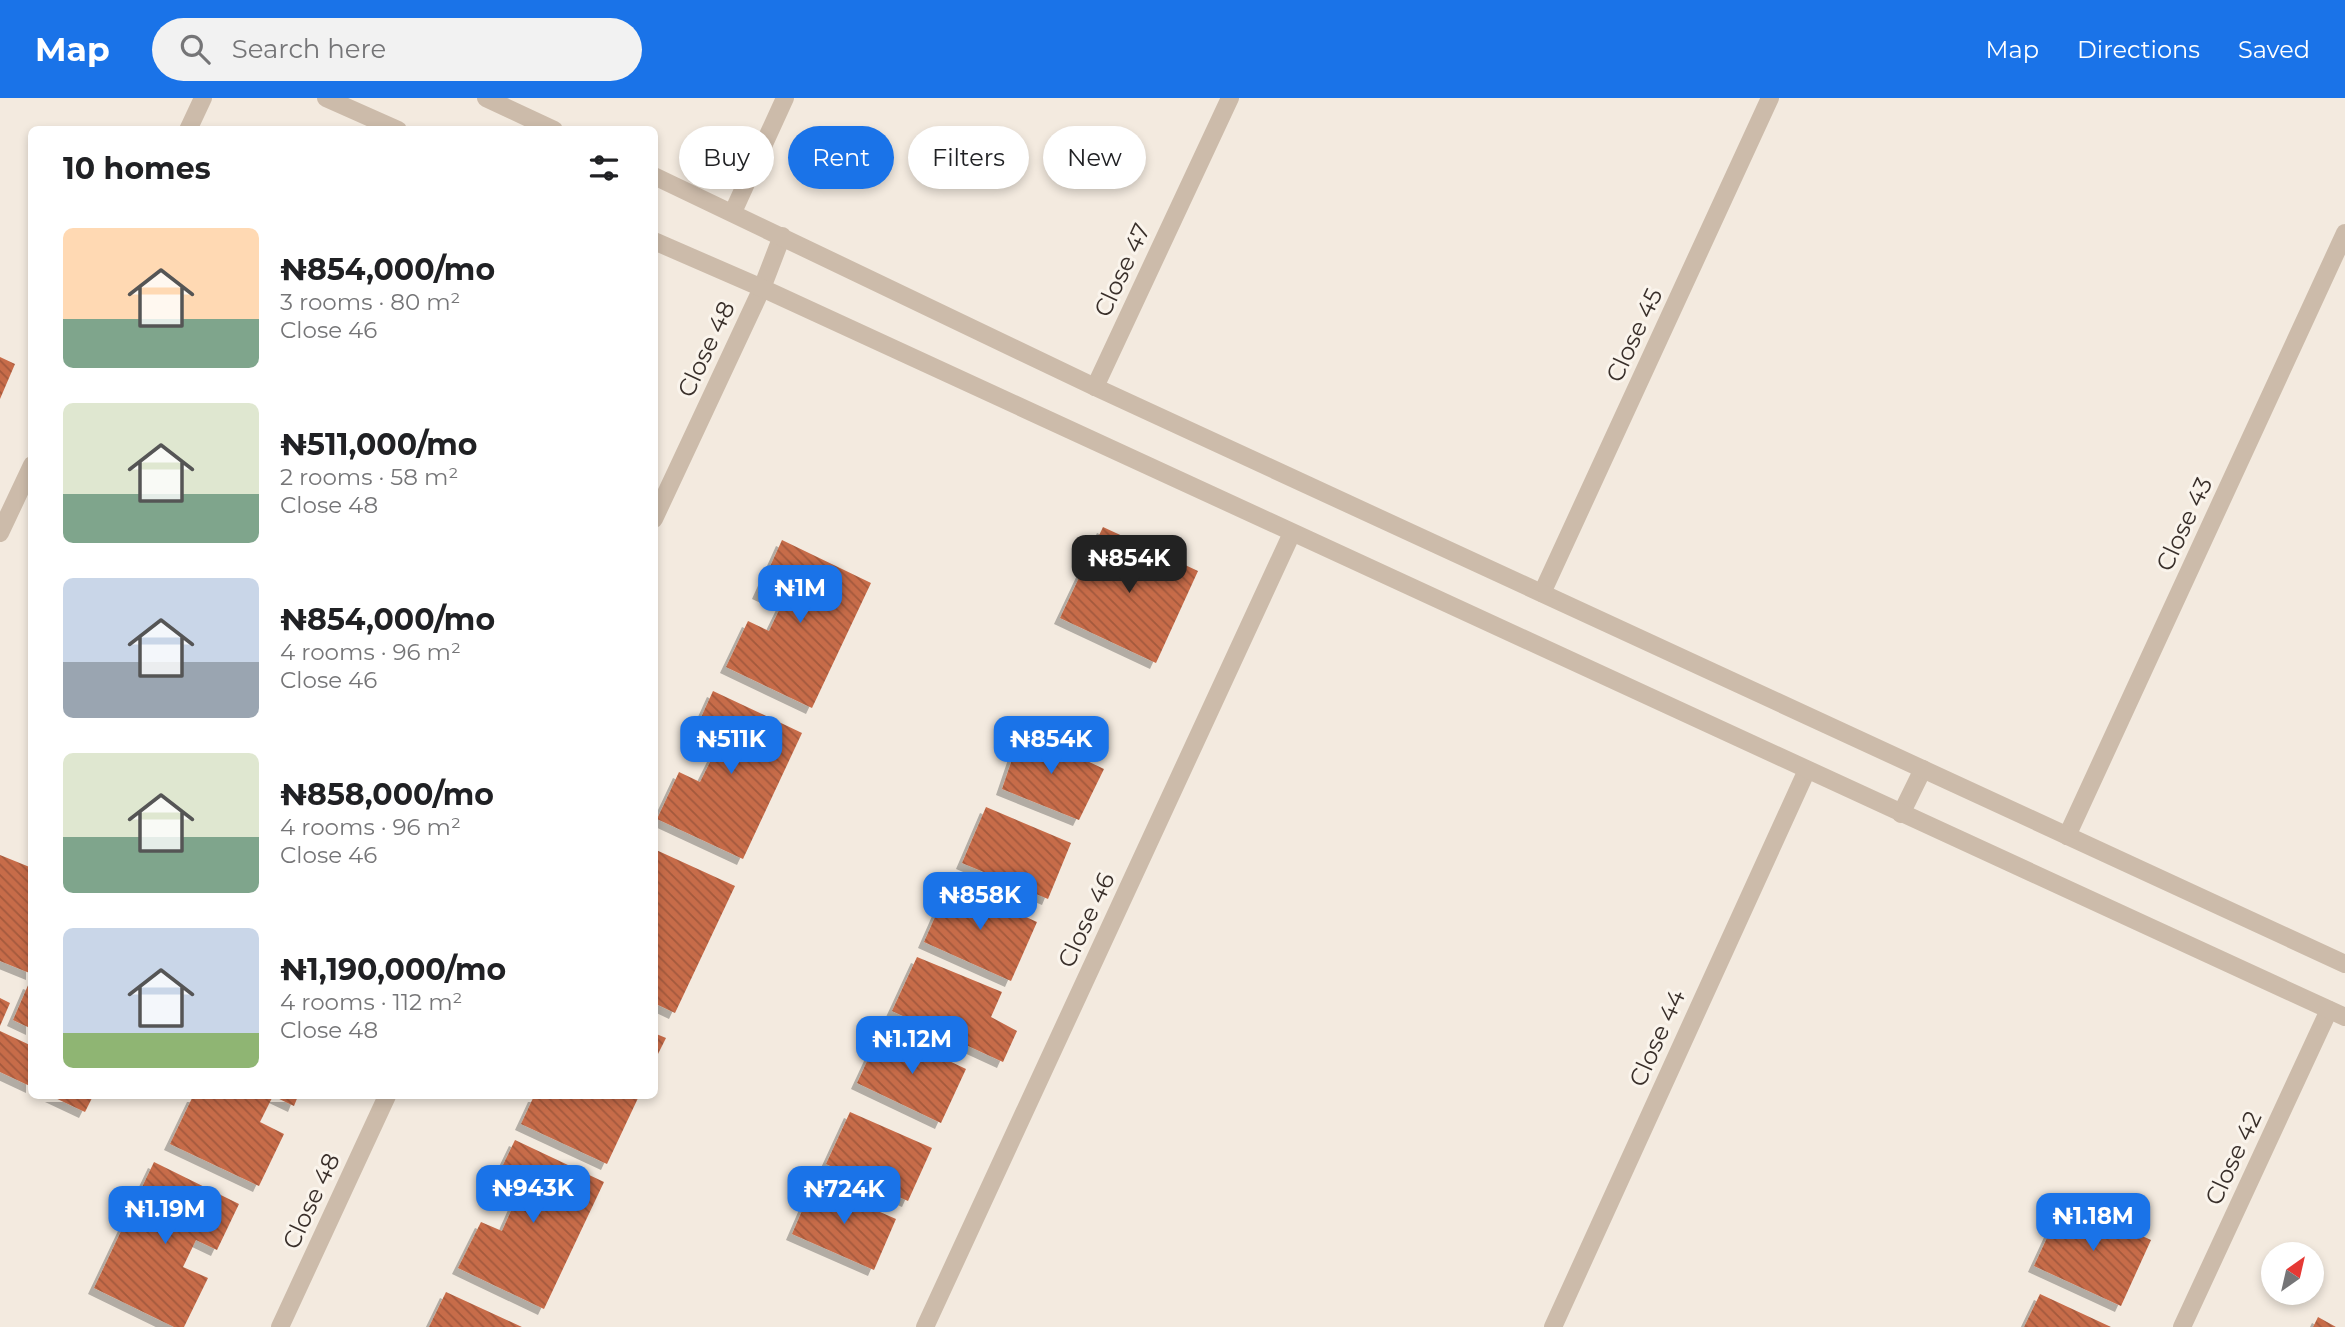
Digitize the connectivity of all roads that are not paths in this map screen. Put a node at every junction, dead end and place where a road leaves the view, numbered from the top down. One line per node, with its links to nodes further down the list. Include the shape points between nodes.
1 (203, 98): 7 (street)
2 (326, 98): 8 (street)
3 (486, 98): 9 (street)
4 (786, 98): 11 (street)
5 (1230, 98): 16 (street, Close 47)
6 (1770, 98): 21 (street, Close 45)
7 (190, 126)
8 (389, 126)
9 (546, 126)
10 (658, 178): 11 (street)
11 (733, 212): 13 (street)
12 (2345, 233): 25 (street, Close 43)
13 (782, 236): 15 (street, Close 48); 16 (street)
14 (658, 243): 15 (street)
15 (761, 288): 18 (street, Close 48); 20 (street)
16 (1095, 387): 21 (street)
17 (28, 474): 19 (street)
18 (658, 510)
19 (0, 533)
20 (1292, 533): 23 (street); 30 (street, Close 46)
21 (1542, 593): 22 (street)
22 (1923, 769): 24 (street); 25 (street)
23 (1807, 770): 24 (street); 31 (street, Close 44)
24 (1901, 814): 27 (street)
25 (2067, 836): 26 (street)
26 (2345, 964)
27 (2337, 1014): 32 (street, Close 42)
28 (386, 1099): 29 (street, Close 48)
29 (280, 1327)
30 (925, 1327)
31 (1553, 1327)
32 (2182, 1327)

